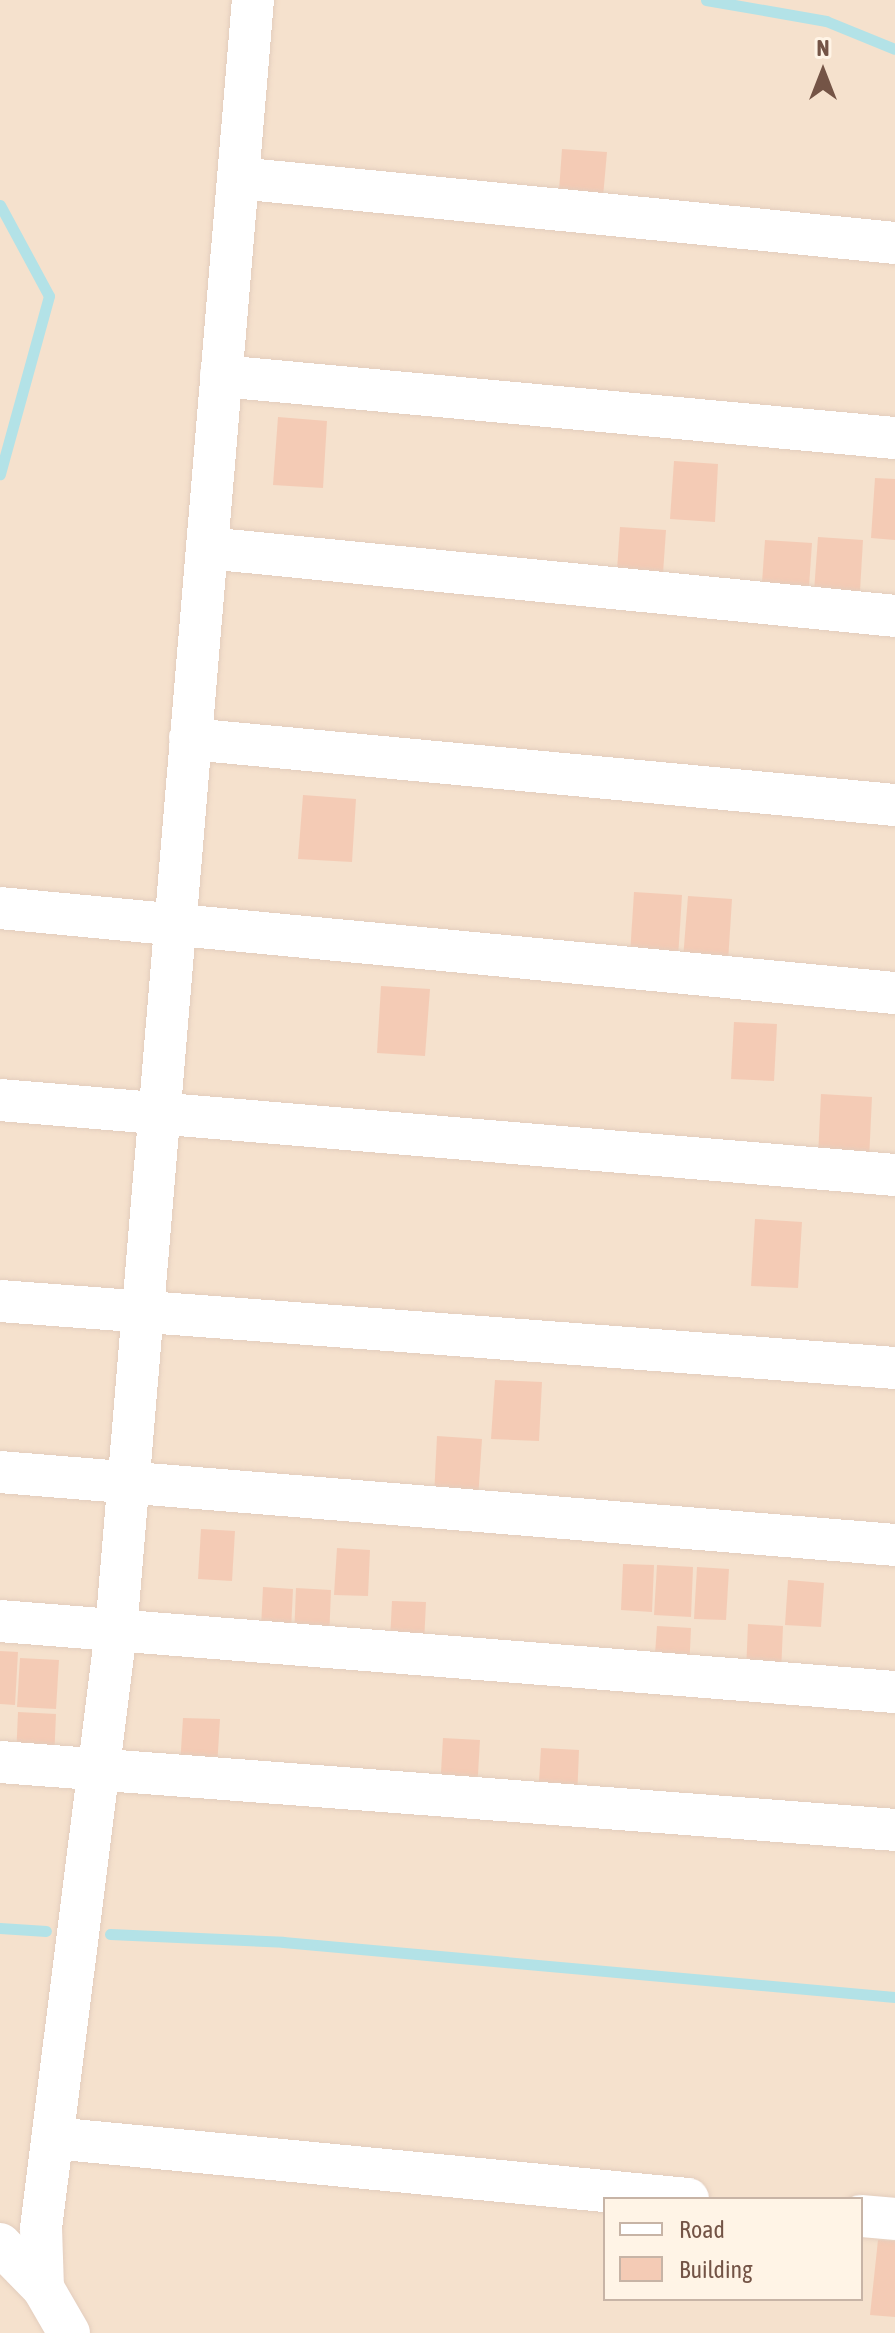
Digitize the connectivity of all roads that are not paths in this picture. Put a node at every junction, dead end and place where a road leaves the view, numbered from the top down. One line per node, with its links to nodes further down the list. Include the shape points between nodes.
1 (253, 0): 2 (street)
2 (238, 178): 3 (street); 4 (street)
3 (895, 243)
4 (221, 376): 5 (street); 6 (street)
5 (895, 438)
6 (207, 548): 7 (street); 8 (street)
7 (895, 616)
8 (190, 739): 9 (street); 11 (street)
9 (895, 805)
10 (0, 908): 11 (street)
11 (175, 920): 12 (street); 14 (street)
12 (895, 993)
13 (0, 1100): 14 (street)
14 (159, 1111): 15 (street); 17 (street)
15 (895, 1175)
16 (0, 1301): 17 (street)
17 (143, 1311): 18 (street); 20 (street)
18 (895, 1368)
19 (0, 1472): 20 (street)
20 (128, 1480): 21 (street); 23 (street)
21 (895, 1545)
22 (0, 1621): 23 (street)
23 (116, 1631): 24 (street); 26 (street)
24 (895, 1692)
25 (0, 1762): 26 (street)
26 (99, 1767): 27 (street); 28 (street)
27 (895, 1830)
28 (53, 2138): 29 (street); 33 (street, via 41,2228)
29 (667, 2197)
30 (863, 2216): 31 (street)
31 (895, 2219)
32 (0, 2244): 33 (street)
33 (43, 2288): 34 (street)
34 (69, 2333)

